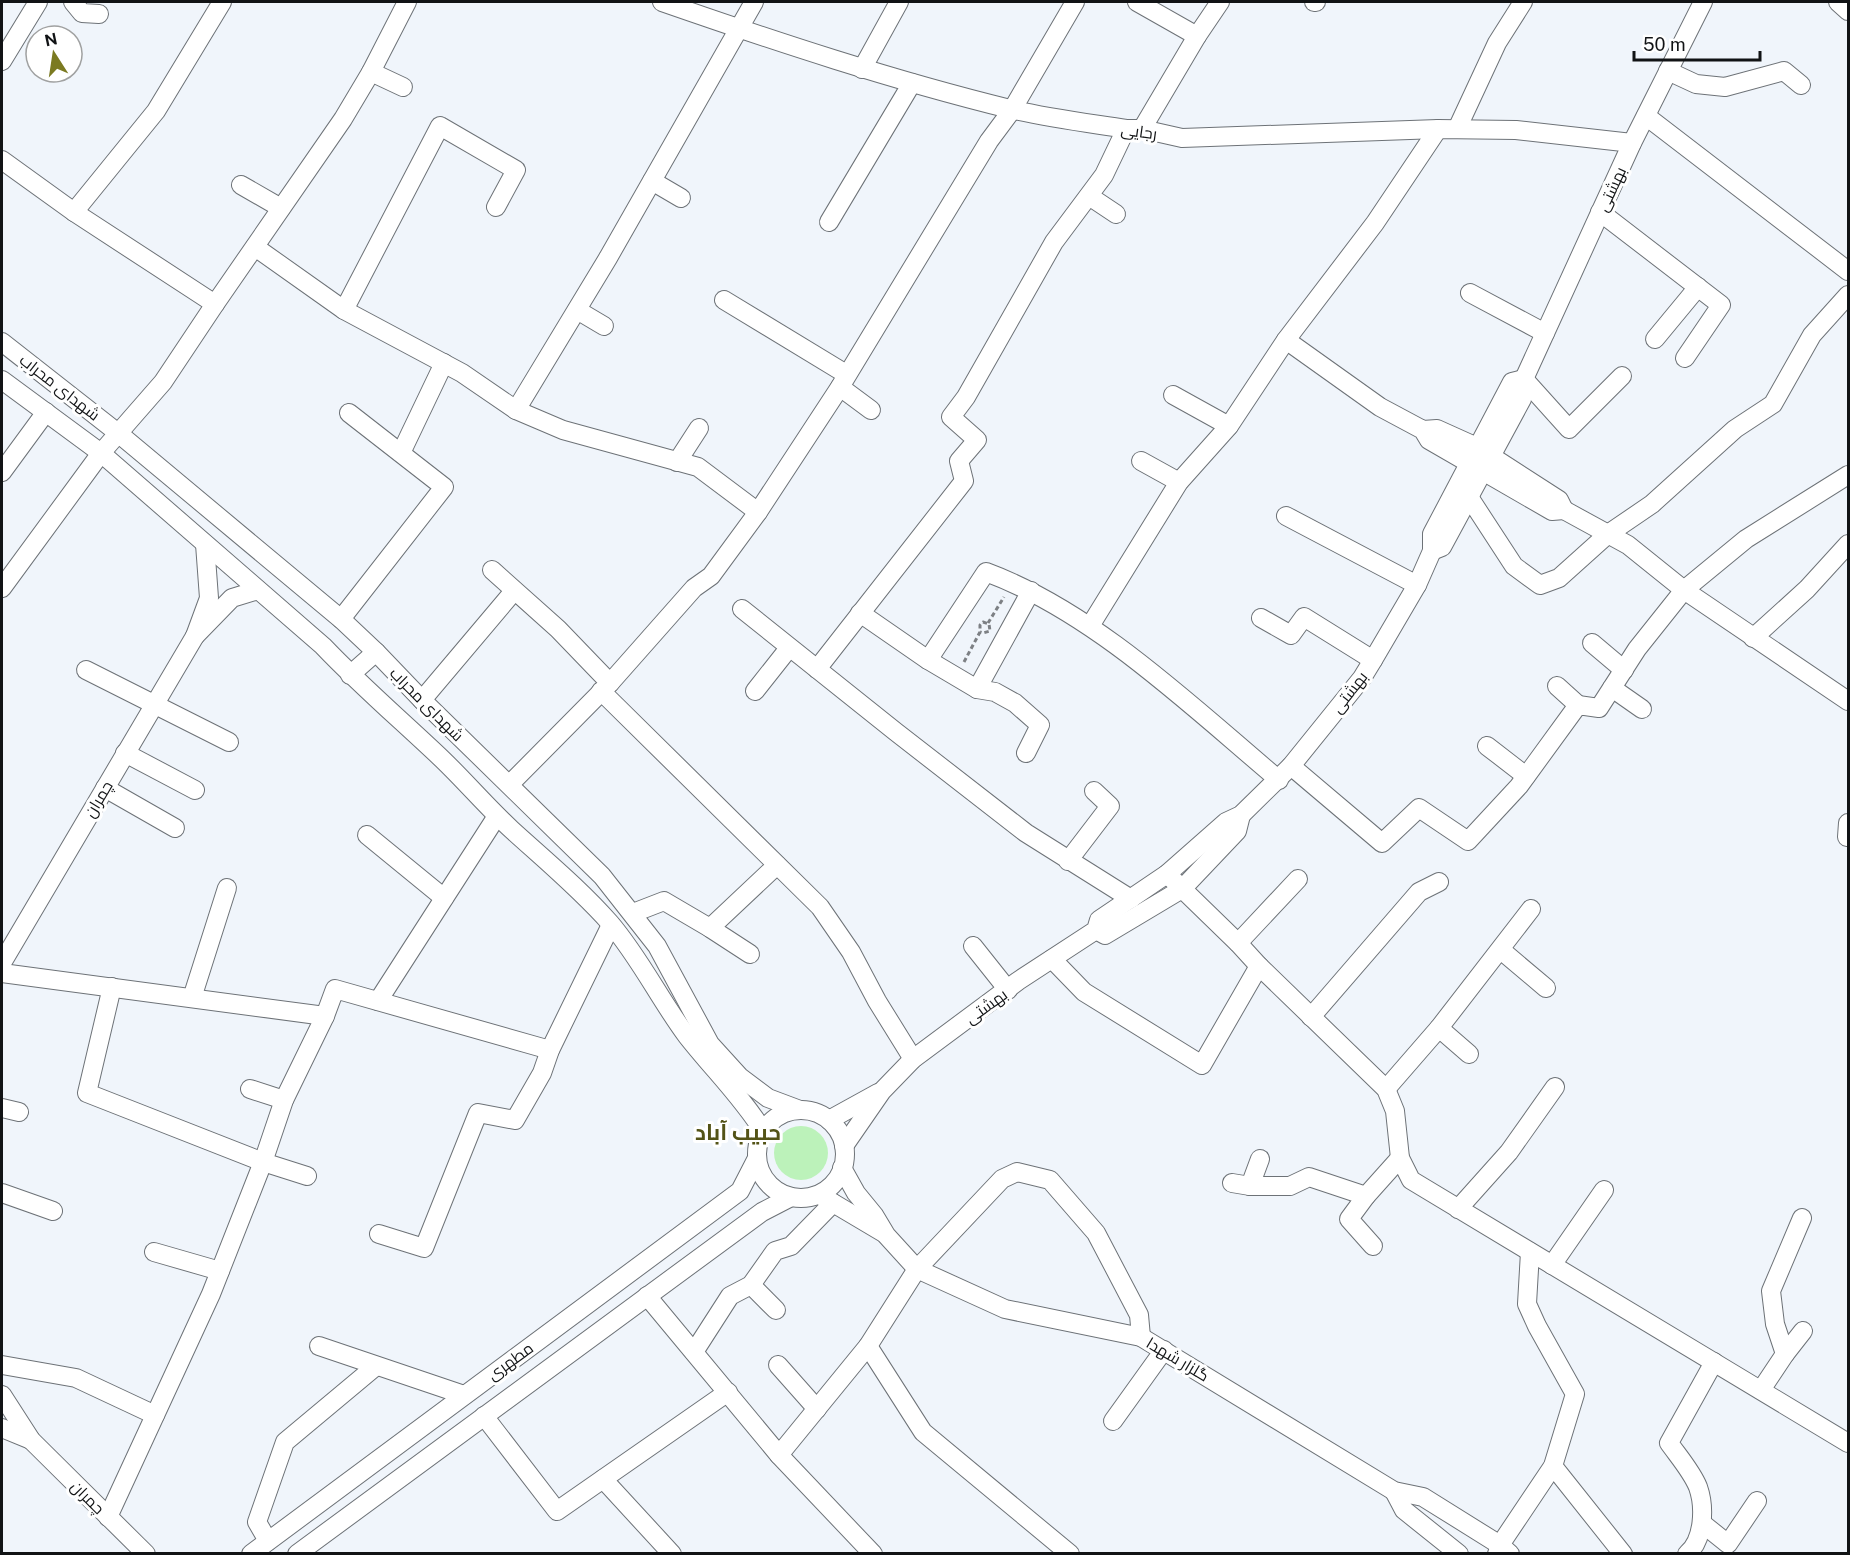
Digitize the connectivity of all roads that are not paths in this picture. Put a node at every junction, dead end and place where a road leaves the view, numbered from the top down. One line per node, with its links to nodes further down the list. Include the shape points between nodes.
1 (38, 2): 18 (street)
2 (72, 2): 15 (street, via 82,13)
3 (222, 2): 38 (street, via 156,111)
4 (407, 2): 21 (street)
5 (662, 2): 16 (street, رجایی)
6 (754, 2): 16 (street)
7 (899, 2): 19 (street)
8 (1075, 2): 25 (street)
9 (1137, 2): 17 (street)
10 (1220, 2): 17 (street)
11 (1523, 2): 29 (street, via 1497,43)
12 (1703, 2): 20 (street, بهشتی)
13 (1838, 2): 14 (street)
14 (1848, 10)
15 (99, 14)
16 (738, 28): 19 (street, رجایی); 32 (street)
17 (1197, 36): 27 (street)
18 (2, 61)
19 (862, 69): 22 (street, رجایی)
20 (1668, 71): 23 (street, via 1696,84 1725,87 1784,71); 26 (street, بهشتی)
21 (371, 72): 24 (street); 36 (street)
22 (912, 83): 25 (street, رجایی); 41 (street)
23 (1802, 85)
24 (403, 87)
25 (1012, 110): 27 (street, رجایی); 61 (street, via 989,141)
26 (1646, 116): 30 (street, بهشتی); 43 (street)
27 (1134, 129): 28 (street, رجایی, via 1182,138); 34 (street)
28 (1438, 129): 29 (street, رجایی); 54 (street, via 1375,223)
29 (1457, 129): 30 (street, رجایی, via 1516,130)
30 (1632, 143): 39 (street, بهشتی)
31 (2, 160): 38 (street)
32 (652, 181): 35 (street); 50 (street)
33 (242, 185): 36 (street)
34 (1089, 196): 40 (street); 93 (street, via 1054,242 951,417 977,440 959,461 964,481)
35 (681, 198)
36 (281, 207): 42 (street)
37 (496, 207): 49 (street, via 516,170 440,126)
38 (74, 212): 48 (street)
39 (1600, 213): 44 (street); 52 (street, بهشتی)
40 (1116, 214)
41 (829, 222)
42 (255, 247): 48 (street); 49 (street)
43 (1848, 271)
44 (1698, 287): 53 (street); 56 (street, via 1721,304)
45 (1470, 293): 52 (street)
46 (1848, 295): 81 (street, via 1812,335 1773,404 1735,429 1652,504)
47 (724, 300): 61 (street)
48 (215, 304): 69 (street, via 163,382)
49 (344, 310): 57 (street)
50 (577, 310): 51 (street); 63 (street)
51 (604, 326)
52 (1545, 333): 59 (street, بهشتی)
53 (1655, 339)
54 (1286, 340): 67 (street); 72 (street, via 1380,407 1423,430 1429,440)
55 (2, 342): 69 (street, شهدای محراب)
56 (1684, 357)
57 (444, 363): 63 (street); 71 (street)
58 (1622, 376): 59 (street, via 1569,429)
59 (1524, 379): 72 (street, بهشتی, via 1522,399)
60 (2, 380): 65 (street, شهدای محراب)
61 (843, 380): 64 (street); 79 (street)
62 (1173, 395): 67 (street)
63 (516, 410): 74 (street, via 563,430)
64 (871, 410)
65 (46, 412): 70 (street, شهدای محراب); 75 (street)
66 (349, 413): 71 (street)
67 (1228, 426): 77 (street)
68 (699, 428): 74 (street)
69 (118, 433): 70 (street); 94 (street, شهدای محراب)
70 (101, 453): 82 (street, شهدای محراب); 87 (street)
71 (401, 453): 94 (street, via 444,487)
72 (1480, 459): 78 (street); 81 (street, via 1552,511 1564,510); 84 (street, via 1432,534)
73 (1141, 461): 77 (street)
74 (677, 462): 79 (street, via 698,467)
75 (2, 472)
76 (1848, 475): 89 (street, via 1746,539)
77 (1179, 482): 96 (street)
78 (1469, 497): 81 (street, via 1514,566 1540,585 1559,578); 84 (street, via 1442,547)
79 (758, 512): 109 (street, via 711,576 694,588)
80 (1286, 516): 86 (street)
81 (1608, 534): 89 (street, via 1628,545)
82 (205, 544): 88 (street, شهدای محراب); 97 (street, via 209,598)
83 (1848, 544): 98 (street)
84 (1432, 551): 86 (street, بهشتی)
85 (492, 570): 90 (street)
86 (1417, 585): 103 (street, بهشتی)
87 (2, 588)
88 (258, 590): 97 (street, via 232,598); 107 (street, شهدای محراب)
89 (1684, 590): 98 (street); 106 (street)
90 (514, 591): 109 (street, via 558,629); 113 (street)
91 (1031, 591): 96 (street); 102 (street, via 986,572); 111 (street)
92 (742, 609): 100 (street)
93 (860, 613): 102 (street); 104 (street)
94 (341, 618): 101 (street, شهدای محراب)
95 (1261, 618): 103 (street, via 1291,635 1304,617)
96 (1090, 626): 122 (street)
97 (195, 636): 115 (street, چمران)
98 (1754, 638): 114 (street)
99 (1592, 643): 106 (street)
100 (789, 648): 104 (street); 112 (street)
101 (376, 652): 107 (street); 113 (street, شهدای محراب)
102 (928, 660): 111 (street)
103 (1374, 660): 122 (street, بهشتی)
104 (818, 669): 132 (street, via 1026,833)
105 (86, 670): 115 (street)
106 (1624, 670): 110 (street)
107 (350, 675): 129 (street, شهدای محراب, via 443,760)
108 (1557, 686): 116 (street)
109 (606, 687): 124 (street); 133 (street)
110 (1612, 688): 116 (street, via 1599,708); 117 (street)
111 (977, 689): 121 (street, via 995,692 1015,703 1040,725)
112 (755, 691)
113 (422, 700): 124 (street, شهدای محراب)
114 (1848, 701)
115 (155, 703): 118 (street); 120 (street, چمران)
116 (1578, 705): 123 (street)
117 (1642, 709)
118 (229, 741)
119 (1486, 746): 123 (street)
120 (125, 753): 125 (street, چمران); 126 (street)
121 (1026, 753)
122 (1285, 773): 123 (street, via 1382,843 1419,808 1468,842); 128 (street, بهشتی)
123 (1526, 776)
124 (510, 784): 142 (street, شهدای محراب, via 602,876)
125 (105, 788): 130 (street); 153 (street, چمران)
126 (195, 790)
127 (1094, 791): 132 (street, via 1110,806)
128 (1241, 815): 134 (street, بهشتی, via 1226,822); 138 (street, بهشتی, via 1237,831)
129 (497, 816): 139 (street); 143 (street, شهدای محراب)
130 (175, 828)
131 (367, 835): 139 (street)
132 (1068, 861): 140 (street)
133 (777, 865): 144 (street); 166 (street, via 820,907)
134 (1167, 874): 138 (street); 140 (street, بهشتی)
135 (1298, 879): 146 (street)
136 (1438, 882): 162 (street, via 1419,892)
137 (226, 888): 159 (street)
138 (1182, 890): 145 (street, بهشتی, via 1105,935); 146 (street)
139 (444, 898): 160 (street)
140 (1131, 899): 145 (street, بهشتی, via 1099,920)
141 (1531, 909): 149 (street)
142 (633, 914): 144 (street, via 664,901); 147 (street, شهدای محراب)
143 (611, 925): 151 (street, شهدای محراب); 164 (street)
144 (710, 928): 150 (street)
145 (1096, 930): 152 (street, بهشتی)
146 (1238, 943): 154 (street)
147 (657, 946): 151 (street); 172 (street, شهدای محراب, via 710,1044 740,1077 768,1098)
148 (973, 946): 158 (street)
149 (1501, 950): 157 (street); 163 (street)
150 (750, 954)
151 (635, 957): 174 (street, شهدای محراب, via 672,1015)
152 (1052, 959): 154 (street, via 1084,992 1202,1065); 158 (street, بهشتی)
153 (2, 963)
154 (1259, 966): 162 (street)
155 (2, 973): 156 (street)
156 (112, 987): 159 (street); 179 (street, via 87,1093)
157 (1546, 988)
158 (1008, 990): 166 (street, بهشتی)
159 (192, 998): 161 (street)
160 (378, 1001): 161 (street, via 335,989); 164 (street)
161 (325, 1016): 171 (street)
162 (1311, 1017): 169 (street)
163 (1439, 1028): 165 (street); 169 (street)
164 (550, 1050): 192 (street, via 542,1073 515,1120 478,1113 424,1248)
165 (1469, 1054)
166 (913, 1059): 170 (street, بهشتی)
167 (1555, 1088): 188 (street, via 1509,1152)
168 (250, 1089): 171 (street)
169 (1386, 1089): 177 (street, via 1395,1111)
170 (882, 1090): 173 (street); 175 (street)
171 (284, 1100): 179 (street)
172 (800, 1110): 173 (street); 174 (street, via 785,1113)
173 (829, 1120): 175 (street, via 839,1131)
174 (763, 1131): 176 (street)
175 (844, 1146): 180 (street)
176 (757, 1158): 185 (street, via 767,1183); 187 (street, مطهری, via 740,1191)
177 (1400, 1158): 184 (street); 188 (street, via 1411,1180)
178 (1260, 1159): 184 (street, via 1241,1184 1290,1186 1309,1178)
179 (263, 1162): 181 (street); 199 (street)
180 (842, 1168): 186 (street); 193 (street)
181 (307, 1176)
182 (1604, 1190): 197 (street)
183 (2, 1193): 189 (street)
184 (1366, 1196): 194 (street, via 1348,1220)
185 (791, 1197): 186 (street); 191 (street, مطهری)
186 (826, 1199): 193 (street); 200 (street, via 791,1246 775,1251)
187 (717, 1208): 191 (street, via 726,1206 738,1213); 217 (street, مطهری)
188 (1458, 1209): 196 (street)
189 (53, 1211)
190 (1802, 1218): 209 (street, via 1772,1291 1775,1324)
191 (736, 1231): 201 (street, مطهری)
192 (379, 1234)
193 (886, 1235): 198 (street, گلزار شهدا)
194 (1373, 1246)
195 (154, 1252): 199 (street)
196 (1530, 1252): 197 (street); 226 (street, via 1527,1304 1575,1394)
197 (1552, 1265): 210 (street)
198 (917, 1269): 204 (street, گلزار شهدا, via 1005,1309); 204 (street, via 1002,1179 1017,1172 1050,1180 1096,1233 1139,1315); 206 (street)
199 (220, 1271): 219 (street)
200 (751, 1285): 202 (street); 208 (street, via 730,1296)
201 (647, 1296): 208 (street); 220 (street, مطهری)
202 (776, 1310)
203 (1803, 1331): 209 (street)
204 (1141, 1337): 207 (street, گلزار شهدا)
205 (319, 1346): 213 (street)
206 (868, 1346): 218 (street); 241 (street, via 923,1432)
207 (1164, 1350): 221 (street); 228 (street, گلزار شهدا)
208 (694, 1352): 215 (street)
209 (1785, 1354): 214 (street)
210 (1714, 1362): 214 (street); 232 (street, via 1669,1443 1698,1487)
211 (2, 1365): 219 (street, via 76,1378)
212 (778, 1365): 218 (street)
213 (376, 1366): 217 (street); 233 (street, via 285,1442 258,1522)
214 (1761, 1390): 223 (street)
215 (728, 1392): 225 (street); 227 (street)
216 (2, 1395): 224 (street)
217 (464, 1395): 233 (street, مطهری)
218 (817, 1408): 225 (street)
219 (155, 1415): 230 (street)
220 (484, 1416): 227 (street, via 557,1511); 238 (street, مطهری)
221 (1113, 1421)
222 (2, 1428): 224 (street)
223 (1847, 1439)
224 (31, 1440): 230 (street, چمران)
225 (779, 1455): 240 (street)
226 (1552, 1466): 235 (street); 242 (street)
227 (603, 1479): 239 (street)
228 (1394, 1491): 231 (street, گلزار شهدا, via 1423,1497); 234 (street, گلزار شهدا, via 1404,1510)
229 (1757, 1501): 232 (street, via 1728,1544)
230 (108, 1517): 236 (street, چمران)
231 (1463, 1522): 234 (street); 235 (street, گلزار شهدا)
232 (1703, 1524): 243 (street)
233 (268, 1541): 237 (street, مطهری)
234 (1449, 1550)
235 (1502, 1551)
236 (146, 1554)
237 (251, 1554)
238 (297, 1554)
239 (672, 1554)
240 (873, 1554)
241 (1070, 1554)
242 (1623, 1554)
243 (1687, 1554)

